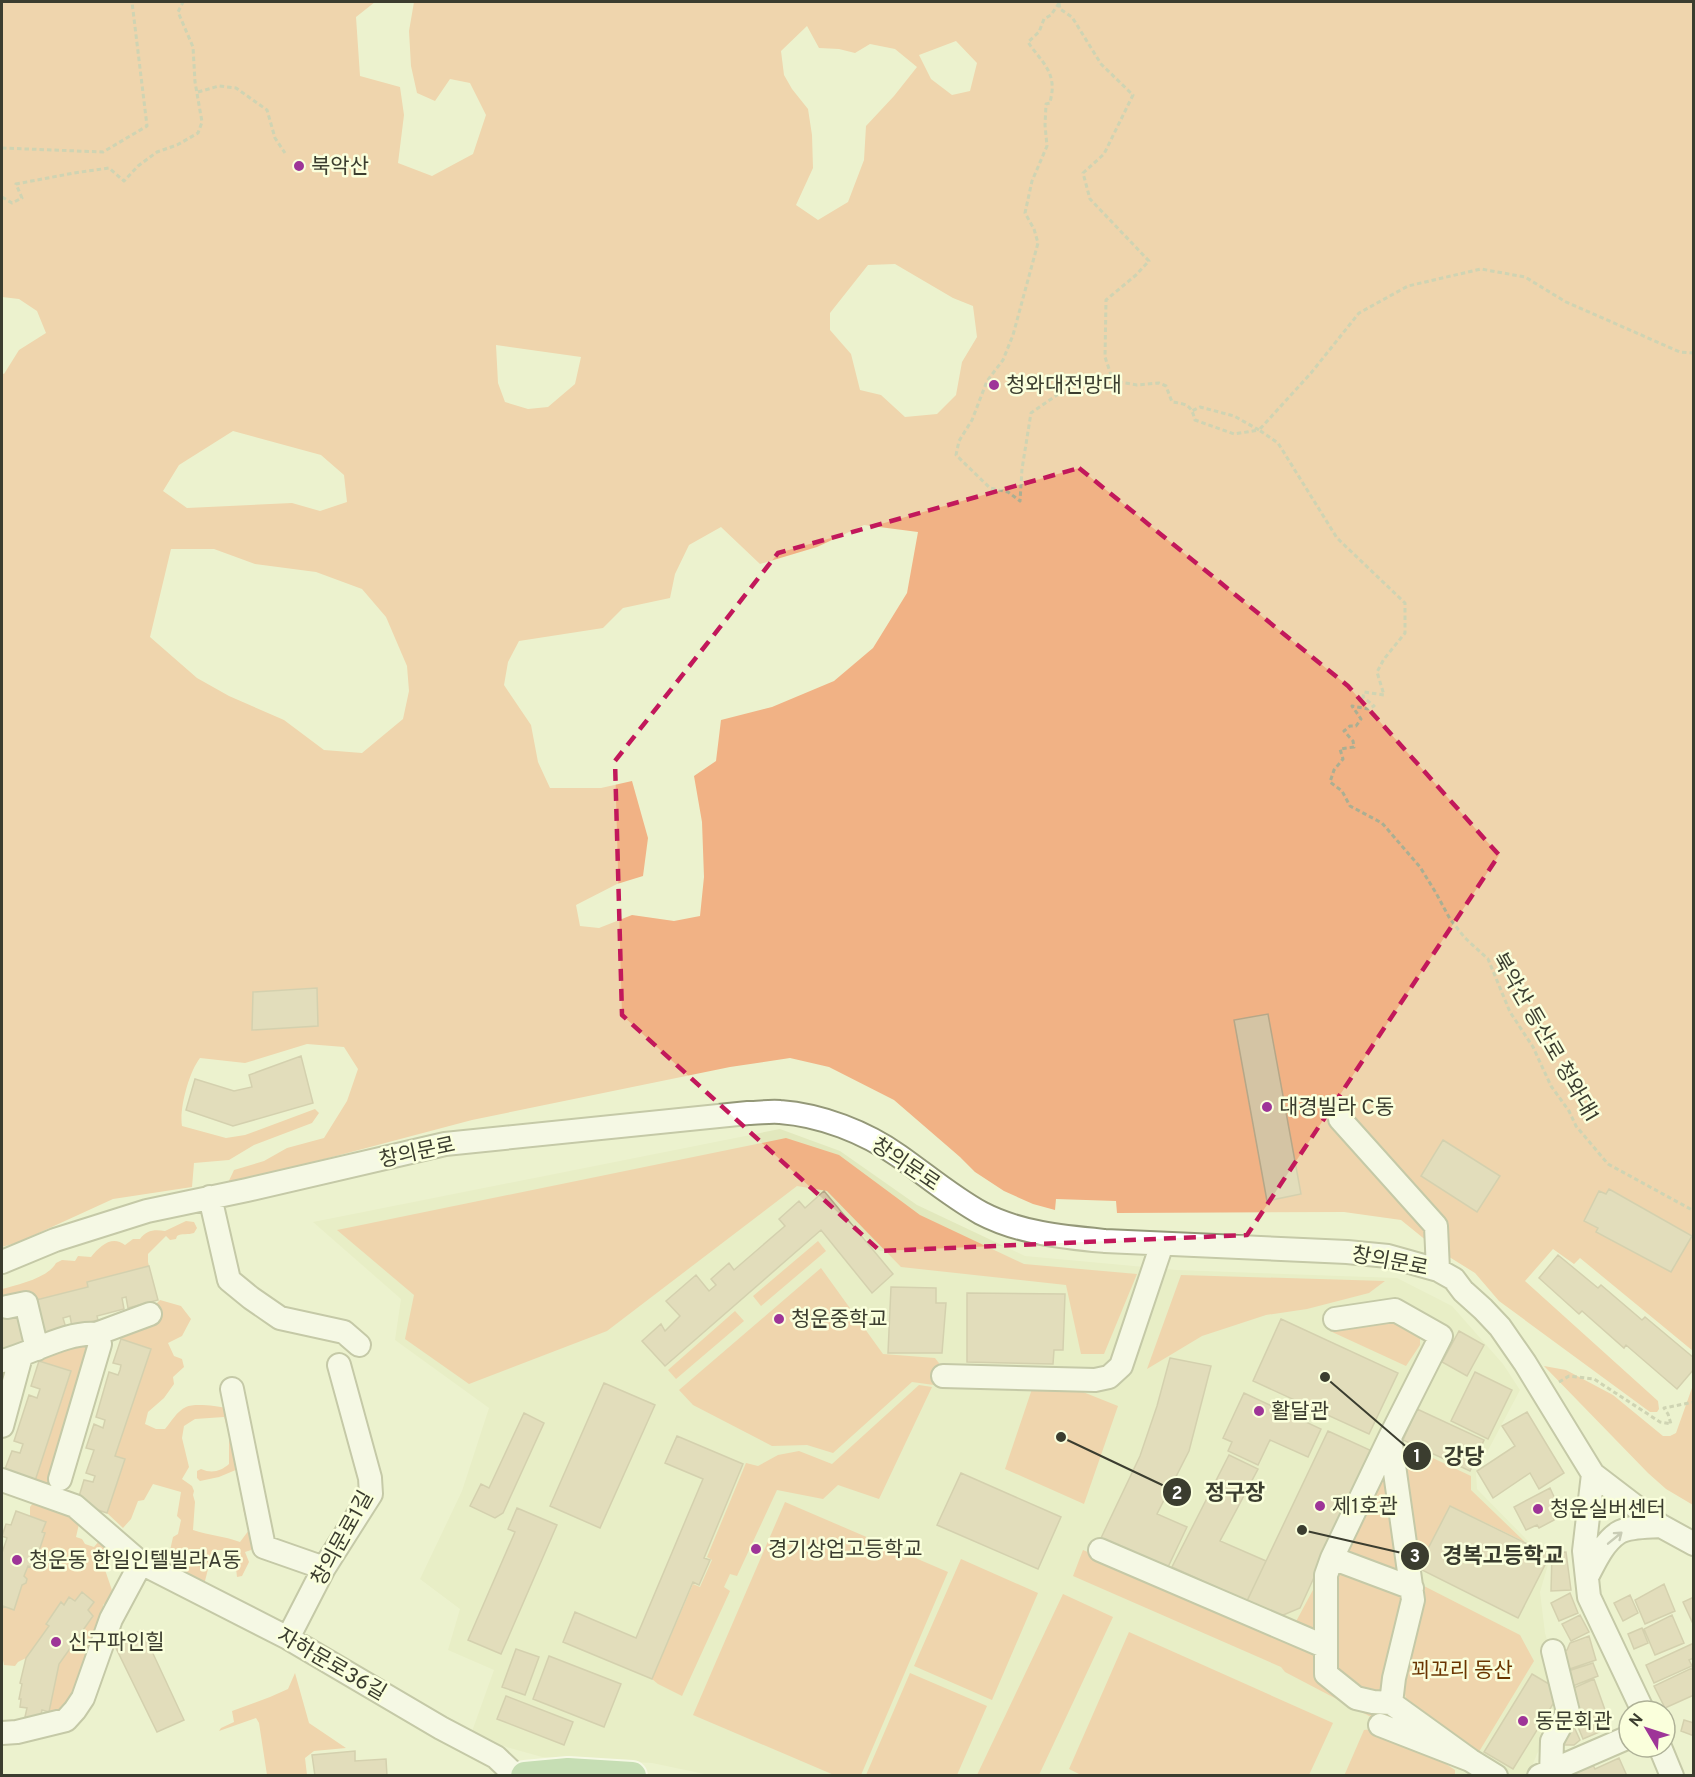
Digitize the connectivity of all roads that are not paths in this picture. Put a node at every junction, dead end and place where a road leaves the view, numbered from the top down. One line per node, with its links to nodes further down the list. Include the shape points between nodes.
1 (1340, 1119): 5 (street, via 1436,1226)
2 (210, 1197): 3 (street, 창의문로, via 444,1144 780,1112 810,1117 871,1139 982,1214 1025,1230 1064,1238); 4 (street, 창의문로, via 147,1210); 10 (street, via 230,1280 280,1318 344,1332)
3 (1162, 1244): 5 (street, 창의문로, via 1347,1252 1388,1256); 13 (street, via 1121,1366 1109,1377 1095,1380)
4 (2, 1262)
5 (1438, 1270): 17 (street, 창의문로, via 1454,1278 1500,1327)
6 (6, 1307): 11 (street, via 27,1303)
7 (150, 1314): 9 (street)
8 (1335, 1319): 16 (street, via 1395,1310 1441,1336)
9 (96, 1334): 11 (street, via 84,1333); 18 (street, via 100,1344)
10 (359, 1344)
11 (20, 1355): 15 (street)
12 (339, 1365): 25 (street, 창의문로1길, via 372,1486 371,1494)
13 (943, 1376)
14 (232, 1389): 25 (street, via 264,1547)
15 (2, 1426)
16 (1390, 1437): 23 (street); 27 (street)
17 (1593, 1474): 20 (street, 창의문로); 26 (street, via 1584,1551)
18 (60, 1479)
19 (2, 1480): 24 (street, 자하문로36길, via 75,1506)
20 (1661, 1526): 21 (street, 창의문로); 26 (street, one-way to 20, via 1603,1549 1618,1533)
21 (1694, 1544)
22 (1100, 1550): 29 (street)
23 (1332, 1558): 27 (street); 29 (street, via 1326,1575)
24 (141, 1563): 28 (street, 자하문로36길); 34 (street, via 111,1619 83,1698 75,1710 66,1720)
25 (324, 1568): 28 (street, 창의문로1길)
26 (1587, 1577): 31 (street, via 1589,1598)
27 (1412, 1588): 32 (street, via 1413,1600)
28 (288, 1638): 39 (street, 자하문로36길, via 496,1757)
29 (1326, 1647): 32 (street, via 1326,1674 1356,1698)
30 (1553, 1651): 38 (street, via 1568,1712 1552,1741)
31 (1638, 1699)
32 (1391, 1703): 37 (street)
33 (1380, 1725): 37 (street)
34 (2, 1733)
35 (1617, 1742): 38 (street)
36 (1665, 1759): 43 (street)
37 (1470, 1760): 42 (street)
38 (1547, 1774)
39 (516, 1776)
40 (525, 1776): 41 (main road, via 568,1772)
41 (632, 1776)
42 (1496, 1776)
43 (1672, 1776)

